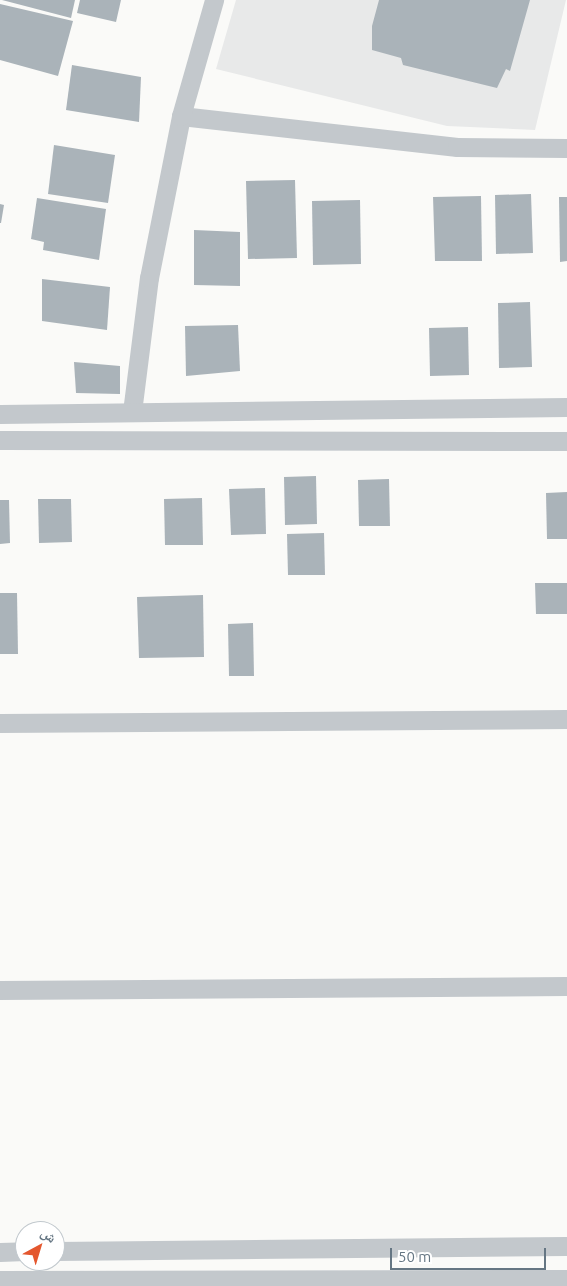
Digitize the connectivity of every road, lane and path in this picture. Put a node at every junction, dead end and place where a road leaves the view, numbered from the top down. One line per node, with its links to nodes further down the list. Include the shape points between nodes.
1 (214, 0): 2 (street)
2 (181, 116): 3 (street, via 457,147); 5 (street, via 149,278)
3 (567, 146)
4 (567, 407): 5 (street)
5 (132, 412): 6 (street)
6 (0, 414)
7 (0, 440): 8 (street)
8 (567, 441)
9 (567, 718): 10 (street)
10 (0, 723)
11 (567, 986): 12 (street)
12 (0, 990)
13 (567, 1246): 14 (street)
14 (266, 1249): 15 (street); 20 (street)
15 (65, 1251)
16 (0, 1252): 17 (street)
17 (15, 1252)
18 (567, 1279): 20 (street)
19 (0, 1280): 20 (street)
20 (266, 1283)

